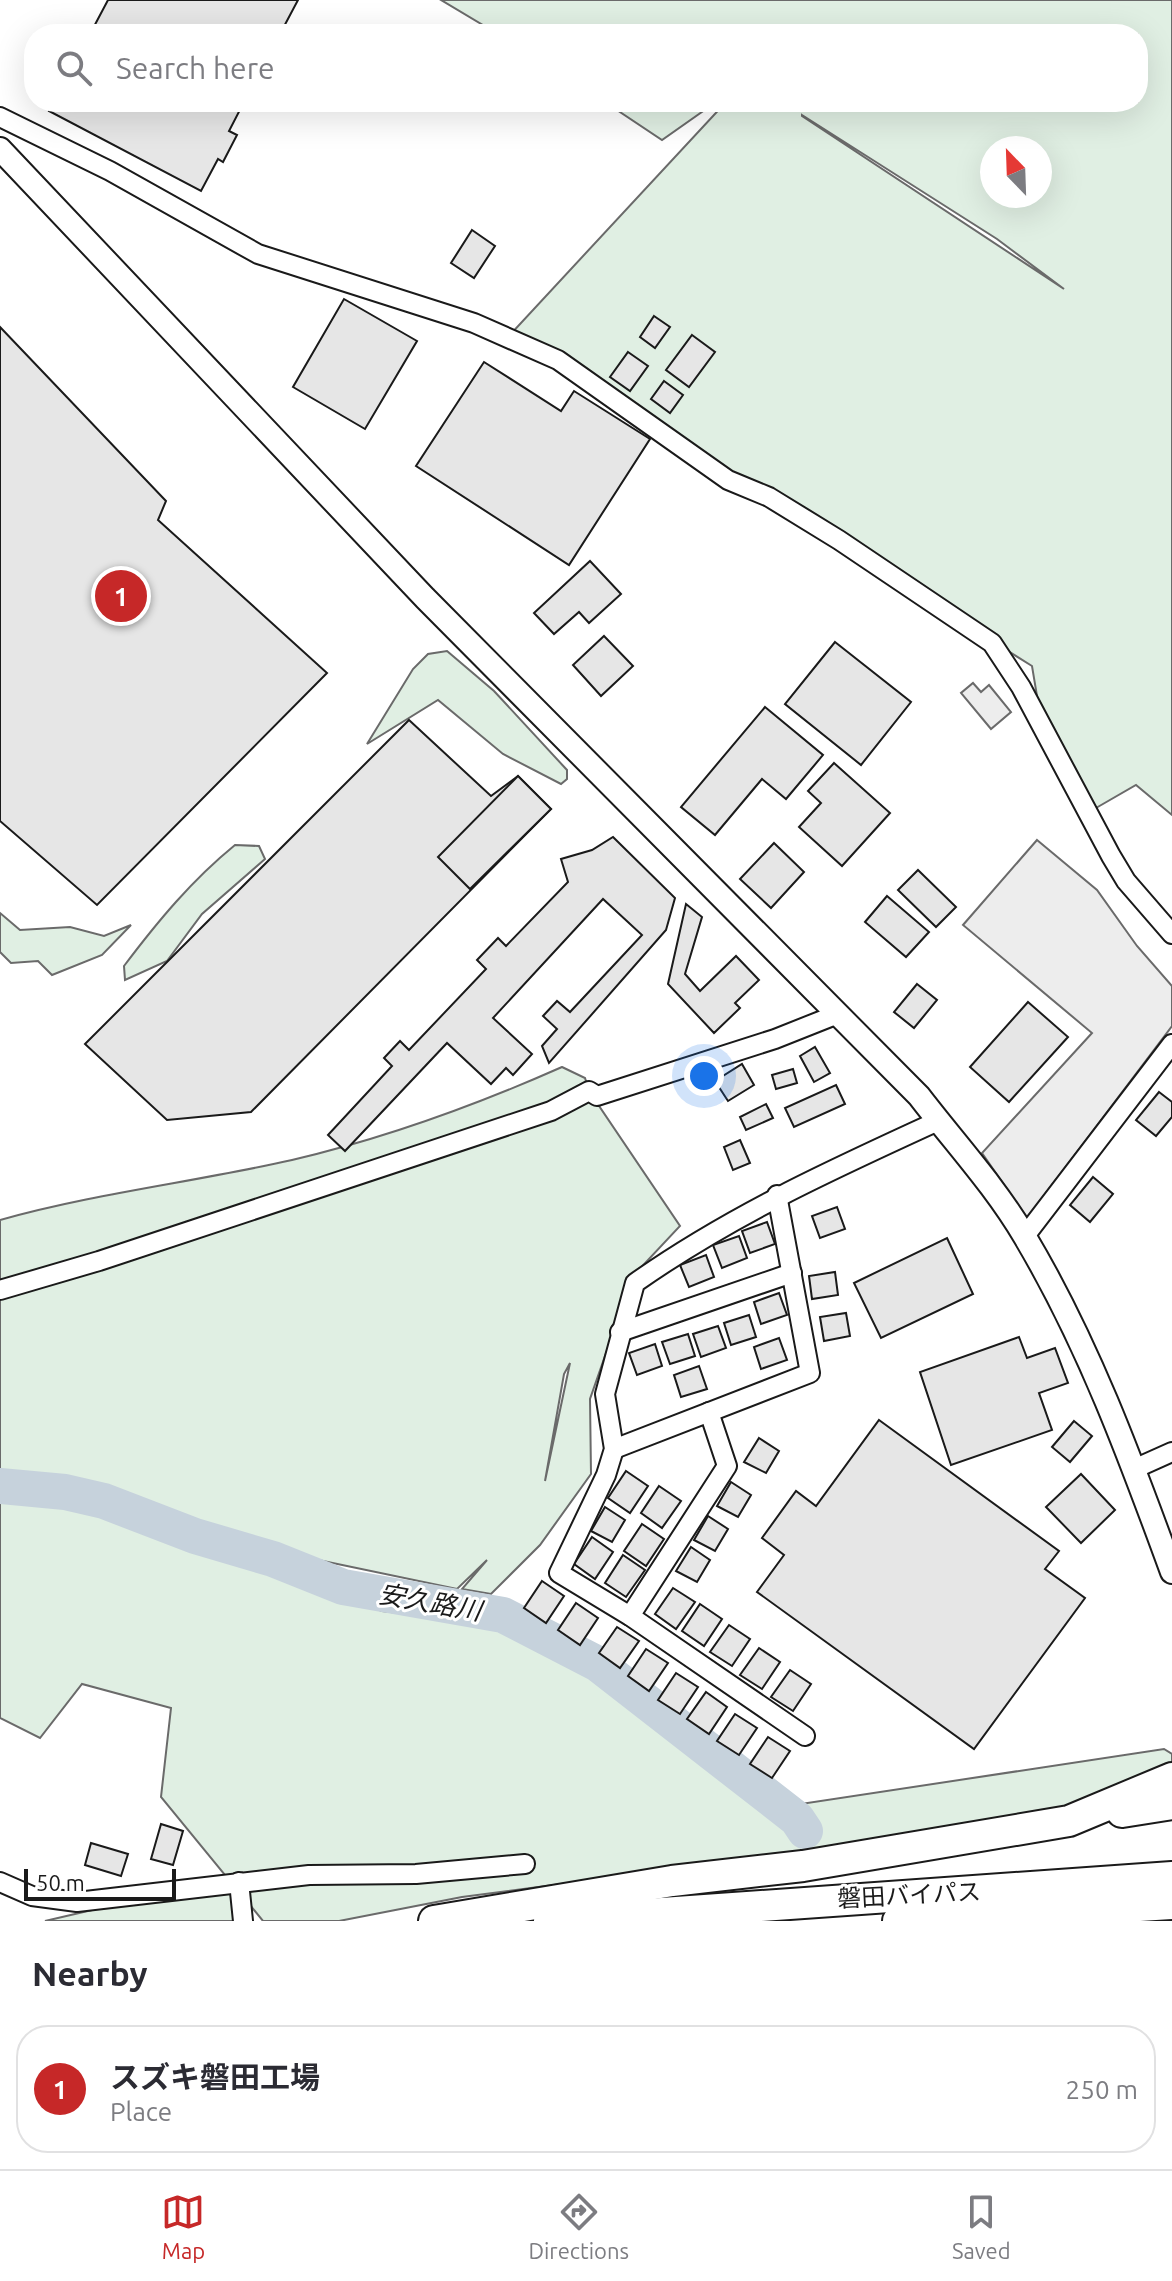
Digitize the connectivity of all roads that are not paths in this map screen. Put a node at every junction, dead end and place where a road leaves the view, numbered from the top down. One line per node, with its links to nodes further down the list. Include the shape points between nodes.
1 (0, 117): 3 (street, via 258,254 474,323 558,360 728,480 804,518 992,643 1126,881)
2 (0, 149): 4 (street, via 425,598)
3 (1172, 934)
4 (838, 1014): 6 (street); 10 (street, via 611,1092 597,1096 589,1091 551,1111)
5 (1172, 1044): 8 (street)
6 (938, 1121): 7 (street); 8 (street)
7 (777, 1195): 9 (street); 11 (street, via 635,1283)
8 (1025, 1236): 15 (street, via 1082,1339)
9 (792, 1273): 11 (street); 12 (street, via 810,1373)
10 (0, 1290)
11 (620, 1332): 13 (street, via 605,1394)
12 (709, 1412): 13 (street); 17 (street, via 727,1466)
13 (614, 1449): 17 (street, via 559,1573)
14 (1172, 1452): 15 (street)
15 (1134, 1469): 16 (street)
16 (1172, 1572)
17 (630, 1616): 18 (street)
18 (805, 1736)
19 (1172, 1778): 21 (highway)
20 (1172, 1804): 21 (highway)
21 (1069, 1821): 28 (highway)
22 (525, 1864): 25 (street)
23 (1172, 1877): 29 (highway, 磐田バイパス)
24 (0, 1882): 25 (street, via 32,1896 77,1902)
25 (239, 1882): 27 (street)
26 (1172, 1904): 30 (highway, 磐田バイパス)
27 (243, 1921)
28 (434, 1921)
29 (549, 1921)
30 (898, 1921)

